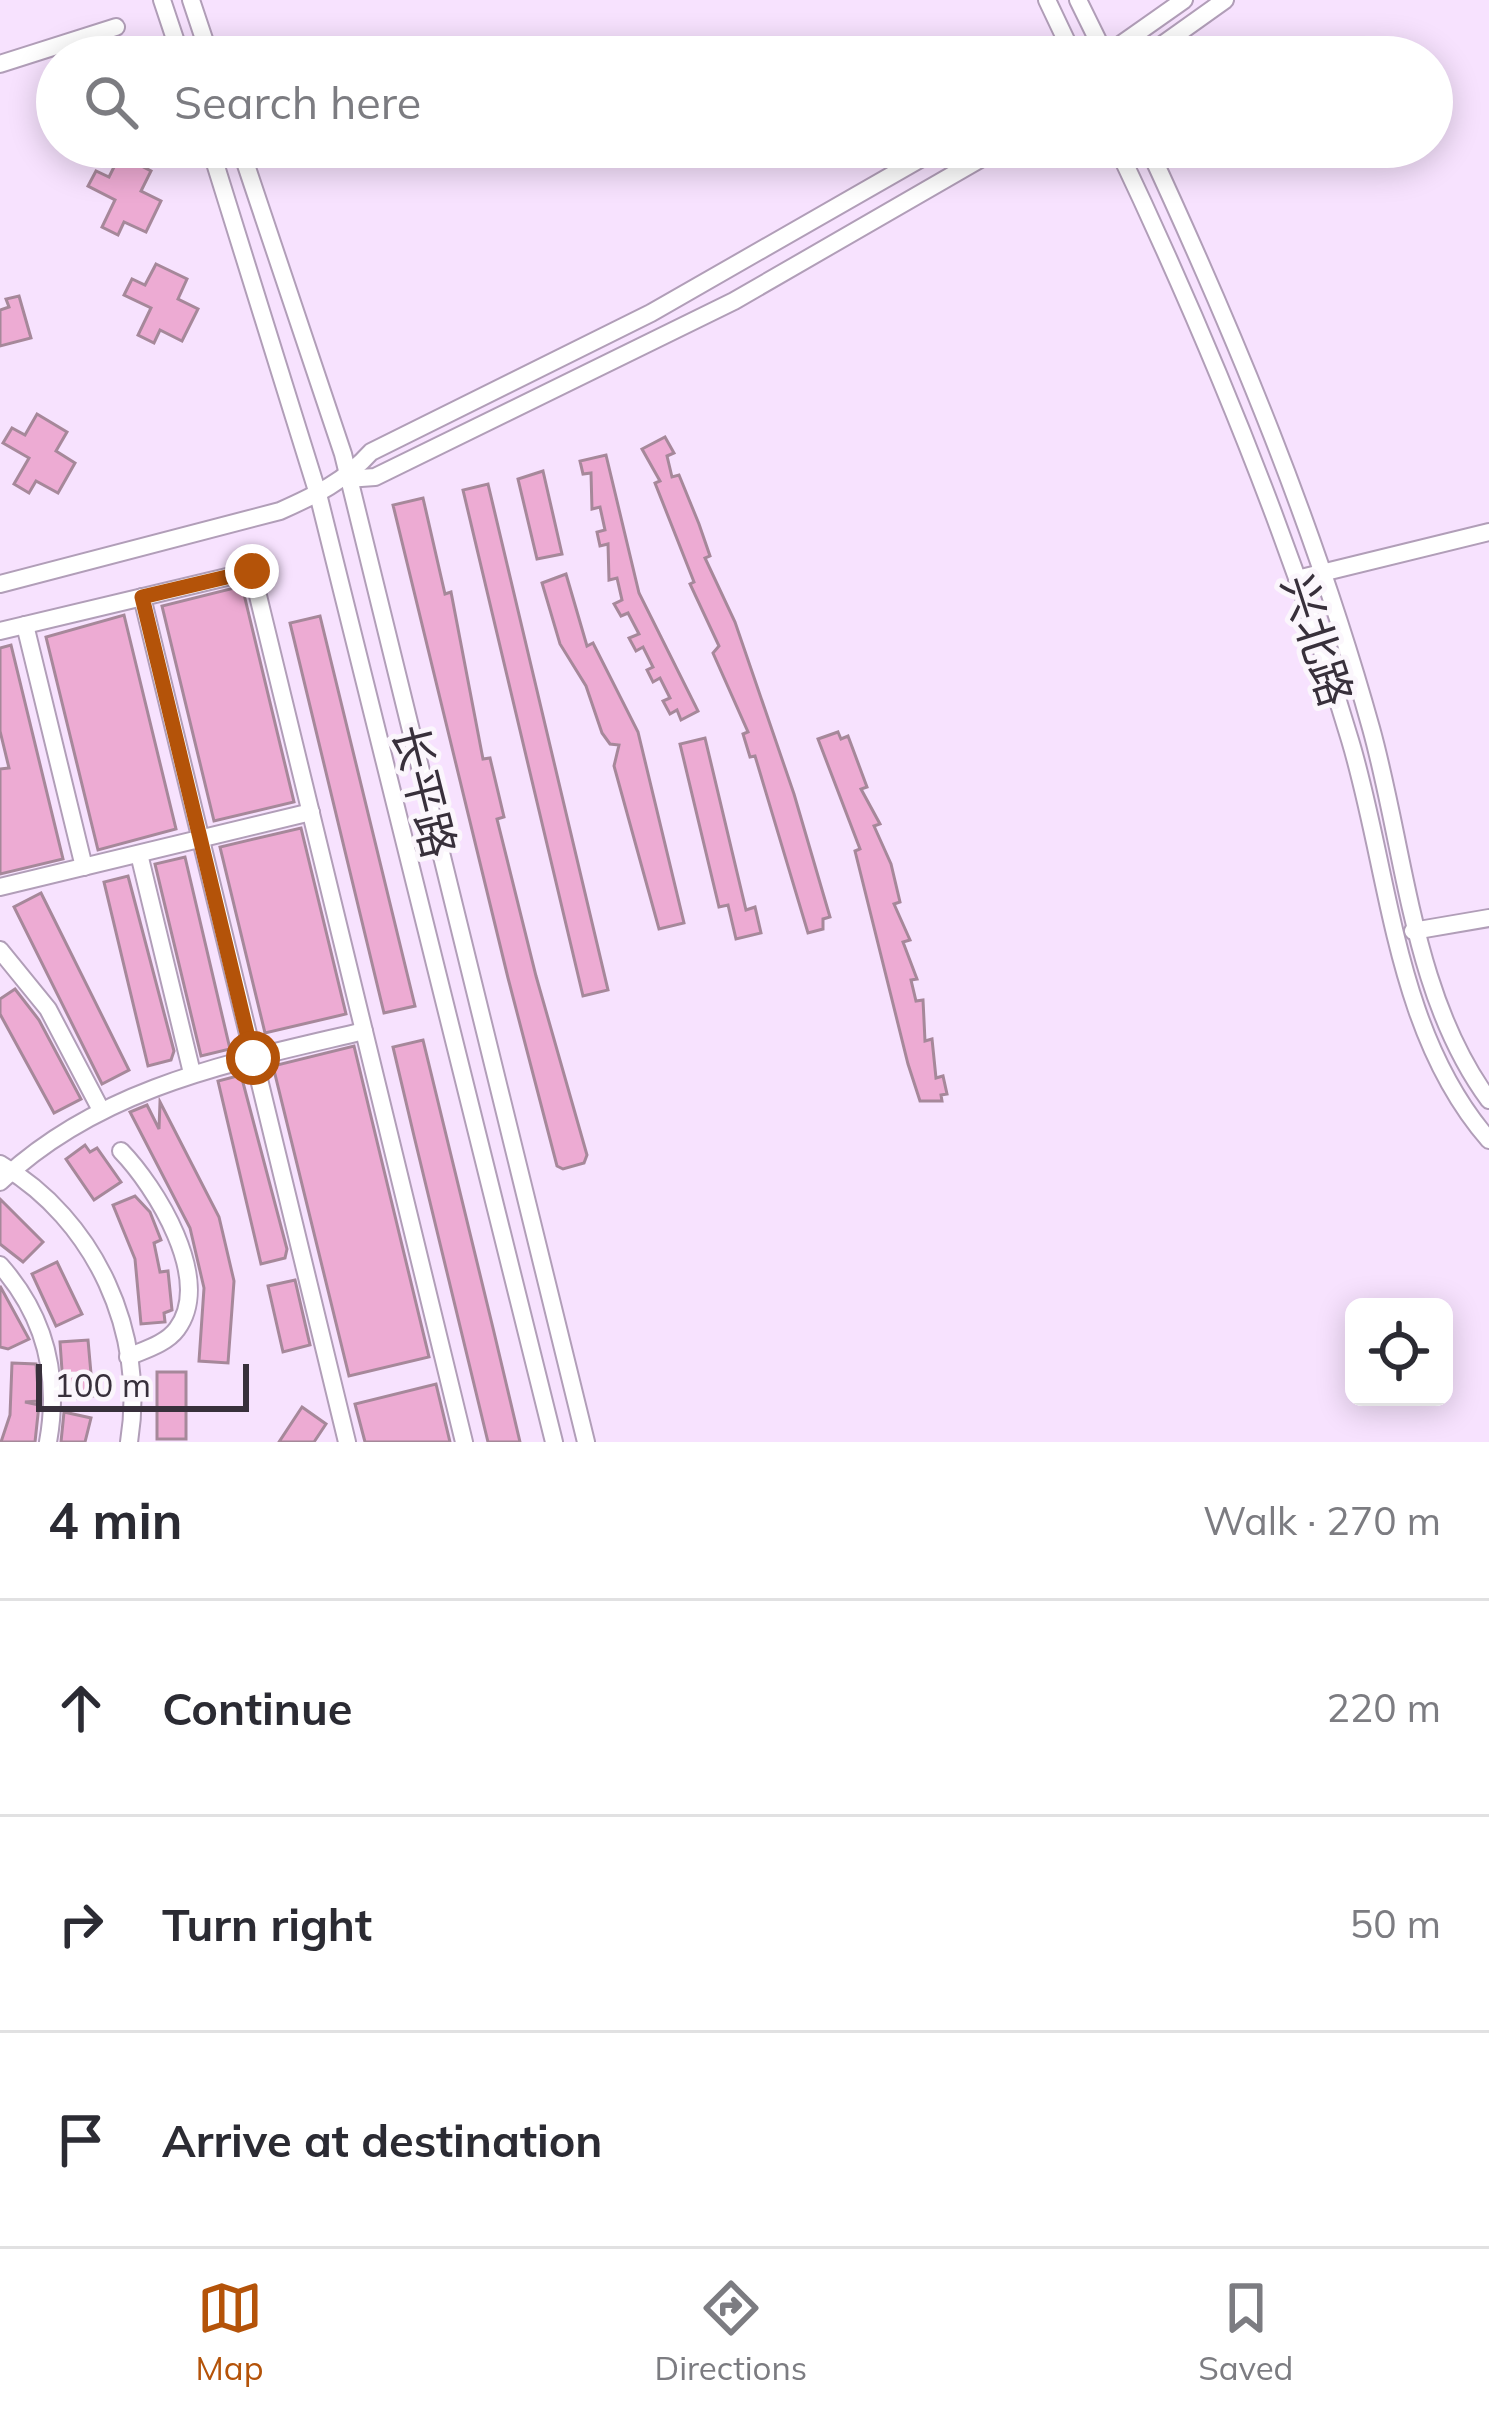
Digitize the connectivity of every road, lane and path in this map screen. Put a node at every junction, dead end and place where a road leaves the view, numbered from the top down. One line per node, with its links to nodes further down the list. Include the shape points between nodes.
1 (162, 0): 9 (street)
2 (191, 0): 10 (street)
3 (1047, 0): 11 (street)
4 (1078, 0): 12 (street)
5 (1184, 0): 13 (street)
6 (1225, 0): 14 (street)
7 (116, 27): 8 (street)
8 (88, 36)
9 (174, 36)
10 (203, 36)
11 (1064, 36)
12 (1095, 36)
13 (1134, 36)
14 (1174, 36)
15 (36, 53): 16 (street)
16 (0, 64)
17 (217, 168): 24 (street, 长平路)
18 (247, 168): 23 (street, 长平路)
19 (905, 168): 23 (street, via 651,314 371,452)
20 (965, 168): 23 (street, via 734,301 375,477)
21 (1127, 168): 27 (street, 兴北路, via 1197,317)
22 (1157, 168): 26 (street, 兴北路)
23 (347, 479): 24 (street); 56 (street, 长平路)
24 (318, 494): 28 (street, via 280,512); 55 (street, 长平路)
25 (1489, 532): 26 (street)
26 (1323, 571): 27 (street); 38 (street, 兴北路)
27 (1297, 579): 39 (street, 兴北路, via 1351,741)
28 (0, 584)
29 (142, 597): 30 (street); 32 (street, via 252,571); 33 (street)
30 (25, 625): 31 (street); 35 (street)
31 (0, 631)
32 (311, 812): 33 (street); 41 (street)
33 (200, 839): 34 (street); 42 (street)
34 (139, 854): 35 (street); 43 (street)
35 (84, 867): 36 (street)
36 (0, 887)
37 (1489, 918): 38 (street)
38 (1420, 929): 39 (street); 44 (street, 兴北路, via 1448,1032)
39 (1398, 934): 46 (street, 兴北路, via 1428,1043)
40 (0, 950): 45 (street, via 48,1009)
41 (364, 1031): 42 (street); 54 (street)
42 (253, 1058): 43 (street); 53 (street)
43 (192, 1073): 45 (street)
44 (1489, 1100)
45 (101, 1110): 48 (street)
46 (1489, 1140)
47 (121, 1150): 50 (street, via 163,1203 186,1300 170,1337)
48 (4, 1172): 50 (street, via 54,1203 80,1233 109,1286)
49 (0, 1265): 51 (street, via 48,1353)
50 (128, 1357): 52 (street)
51 (47, 1442)
52 (129, 1442)
53 (346, 1442)
54 (464, 1442)
55 (554, 1442)
56 (586, 1442)

